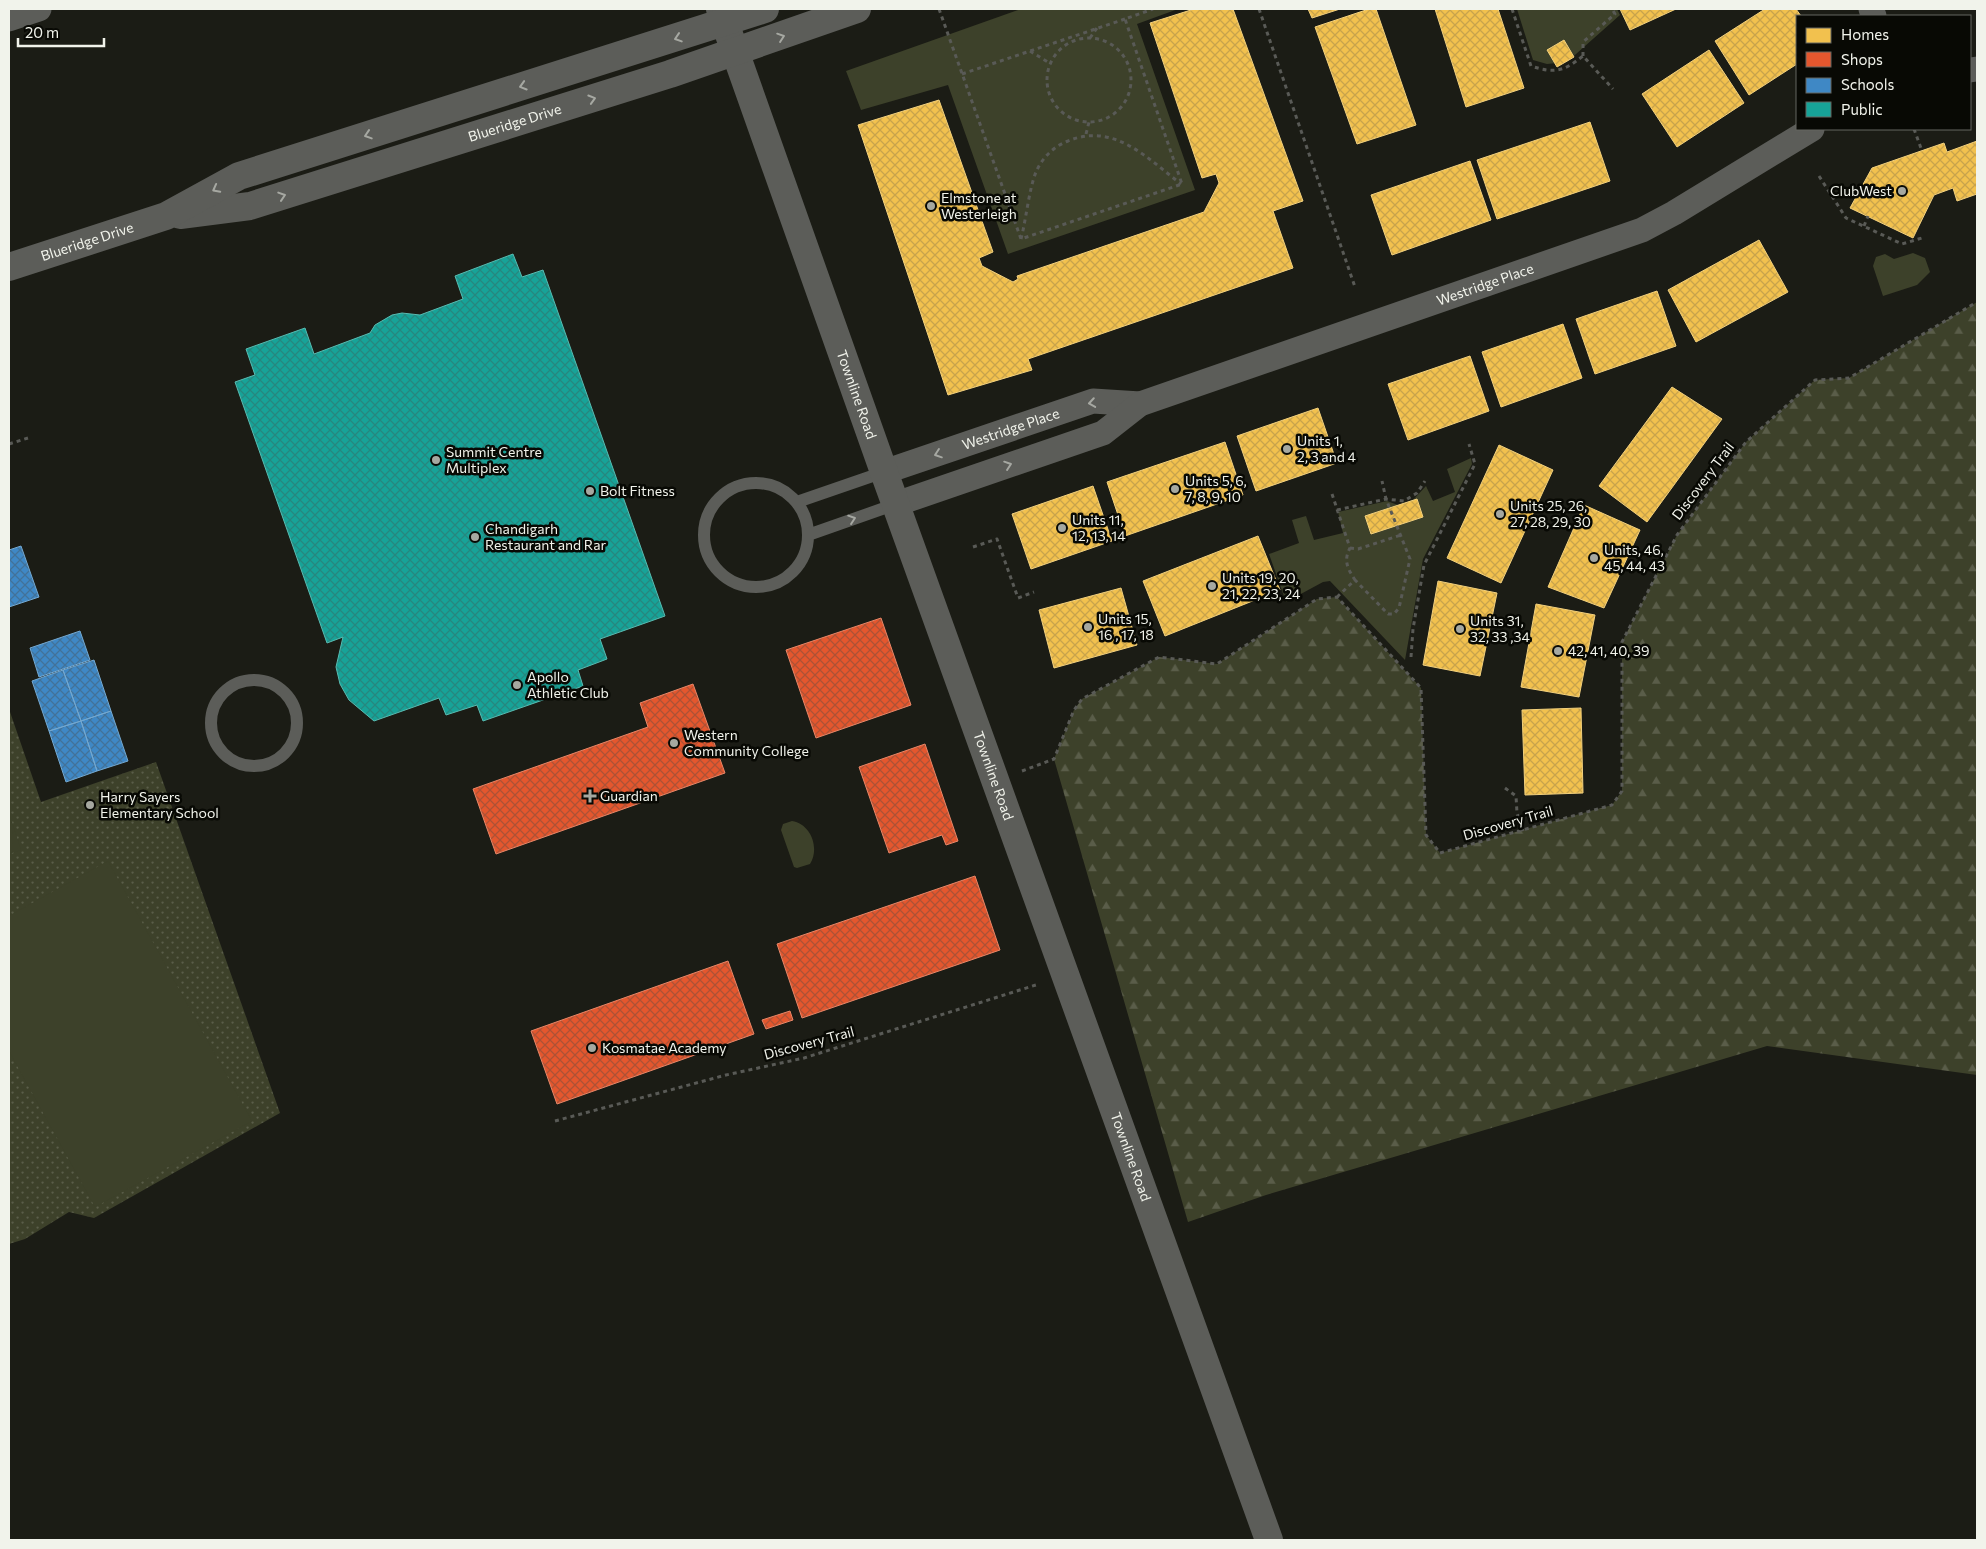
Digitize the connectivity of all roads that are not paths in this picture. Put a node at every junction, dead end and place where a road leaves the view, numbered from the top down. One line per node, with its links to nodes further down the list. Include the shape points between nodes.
1 (40, 9): 5 (street)
2 (766, 9): 4 (street, Blueridge Drive)
3 (857, 9): 6 (street, Blueridge Drive, one-way to 3)
4 (722, 16): 6 (street, Townline Road); 8 (street, Blueridge Drive, one-way to 8, via 239,176)
5 (9, 18)
6 (734, 52): 8 (street, Blueridge Drive, one-way to 6, via 250,206); 11 (street, Townline Road)
7 (1810, 130): 10 (street, Westridge Place, via 1674,214 1642,230)
8 (166, 216): 9 (street, Blueridge Drive)
9 (9, 267)
10 (1140, 404): 11 (street, Westridge Place, one-way to 11, via 1093,401); 13 (street, Westridge Place, one-way to 10, via 1103,432)
11 (884, 472): 12 (lane); 13 (street, Townline Road)
12 (797, 502): 14 (lane, via 805,517); 14 (lane, via 777,487 752,482 736,486 711,508 704,524 708,556 718,571 732,581 749,587 767,586 784,579 797,567 805,552)
13 (896, 504): 14 (lane, one-way to 13); 16 (street, Townline Road)
14 (808, 535)
15 (210, 726): 15 (lane, via 221,752 244,766 258,767 272,763 284,754 293,743 297,729 296,714 282,690 254,680 240,682 218,699)
16 (1269, 1540)

